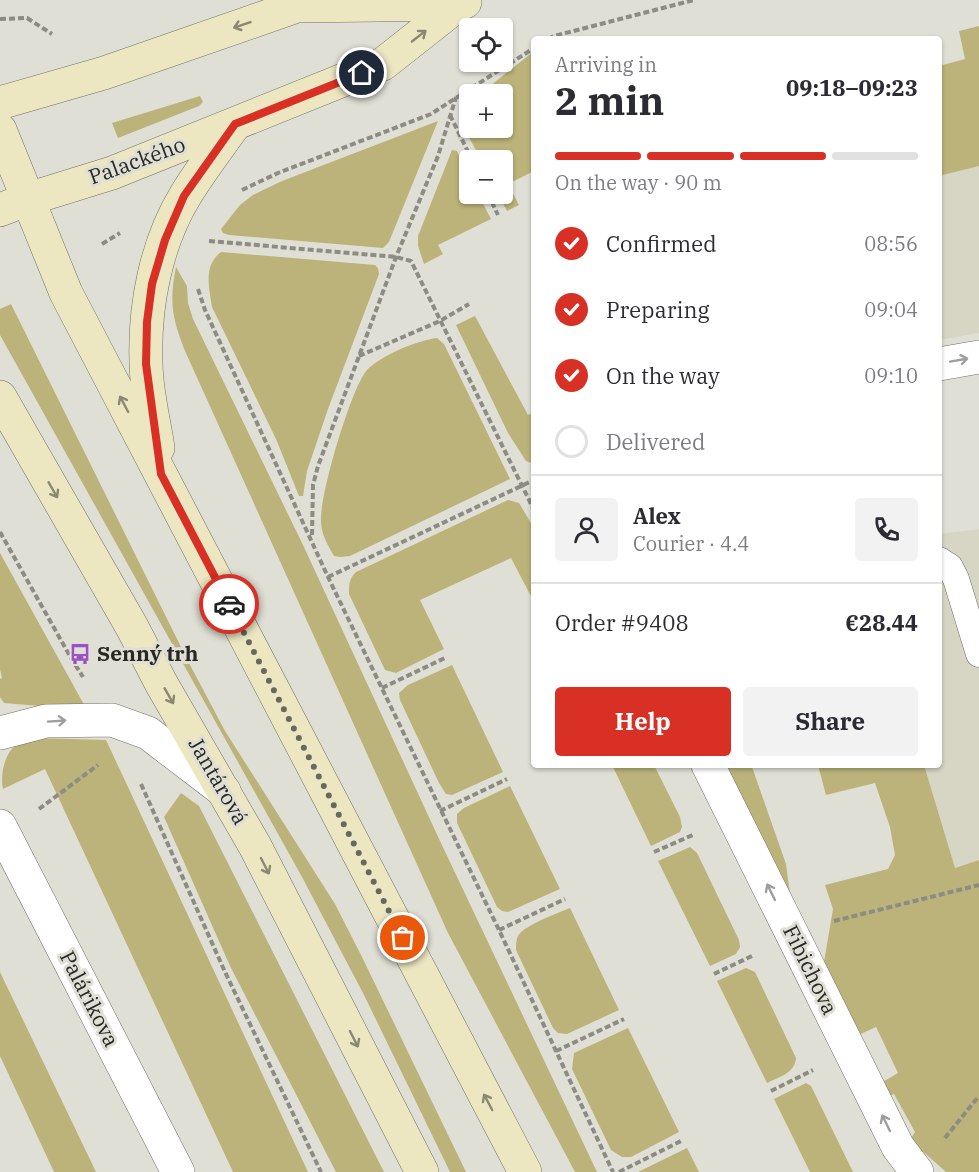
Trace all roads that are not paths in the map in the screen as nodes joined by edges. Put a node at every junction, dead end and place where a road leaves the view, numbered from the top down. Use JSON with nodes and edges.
{"nodes":[{"id":1,"x":251,"y":0,"type":"edge"},
{"id":2,"x":466,"y":2,"type":"edge"},
{"id":3,"x":297,"y":6,"type":"junction"},
{"id":4,"x":73,"y":82,"type":"junction"},
{"id":5,"x":0,"y":103,"type":"edge"},
{"id":6,"x":0,"y":123,"type":"edge"},
{"id":7,"x":235,"y":124,"type":"junction"},
{"id":8,"x":0,"y":130,"type":"edge"},
{"id":9,"x":8,"y":167,"type":"edge"},
{"id":10,"x":112,"y":172,"type":"junction"},
{"id":11,"x":9,"y":207,"type":"edge"},
{"id":12,"x":979,"y":357,"type":"edge"},
{"id":13,"x":942,"y":363,"type":"edge"},
{"id":14,"x":0,"y":397,"type":"edge"},
{"id":15,"x":12,"y":431,"type":"edge"},
{"id":16,"x":161,"y":474,"type":"junction"},
{"id":17,"x":942,"y":562,"type":"edge"},
{"id":18,"x":979,"y":654,"type":"edge"},
{"id":19,"x":0,"y":733,"type":"edge"},
{"id":20,"x":709,"y":768,"type":"edge"},
{"id":21,"x":224,"y":791,"type":"junction"},
{"id":22,"x":2,"y":831,"type":"edge"},
{"id":23,"x":513,"y":1158,"type":"edge"},
{"id":24,"x":178,"y":1172,"type":"edge"},
{"id":25,"x":422,"y":1172,"type":"edge"},
{"id":26,"x":525,"y":1172,"type":"edge"},
{"id":27,"x":917,"y":1172,"type":"edge"}],
"edges":[{"from":1,"to":3,"type":"street"},
{"from":2,"to":3,"type":"street","name":"Palackého"},
{"from":7,"to":2,"type":"street","name":"Palackého","one_way":true},
{"from":3,"to":4,"type":"street","name":"Palackého","one_way":true},
{"from":4,"to":5,"type":"street","name":"Palackého"},
{"from":4,"to":6,"type":"street"},
{"from":7,"to":10,"type":"street","name":"Palackého"},
{"from":7,"to":16,"type":"street"},
{"from":8,"to":9,"type":"street"},
{"from":9,"to":10,"type":"street"},
{"from":9,"to":11,"type":"street"},
{"from":10,"to":11,"type":"street","name":"Palackého"},
{"from":16,"to":11,"type":"street","one_way":true},
{"from":13,"to":12,"type":"street","one_way":true},
{"from":14,"to":15,"type":"street","name":"Jantárová"},
{"from":15,"to":21,"type":"street","name":"Jantárová","one_way":true},
{"from":23,"to":16,"type":"street","one_way":true},
{"from":17,"to":18,"type":"lane"},
{"from":19,"to":21,"type":"street","one_way":true},
{"from":27,"to":20,"type":"street","name":"Fibichova","one_way":true},
{"from":21,"to":25,"type":"street","name":"Jantárová","one_way":true},
{"from":22,"to":24,"type":"street","name":"Palárikova"},
{"from":23,"to":26,"type":"street"}]}
